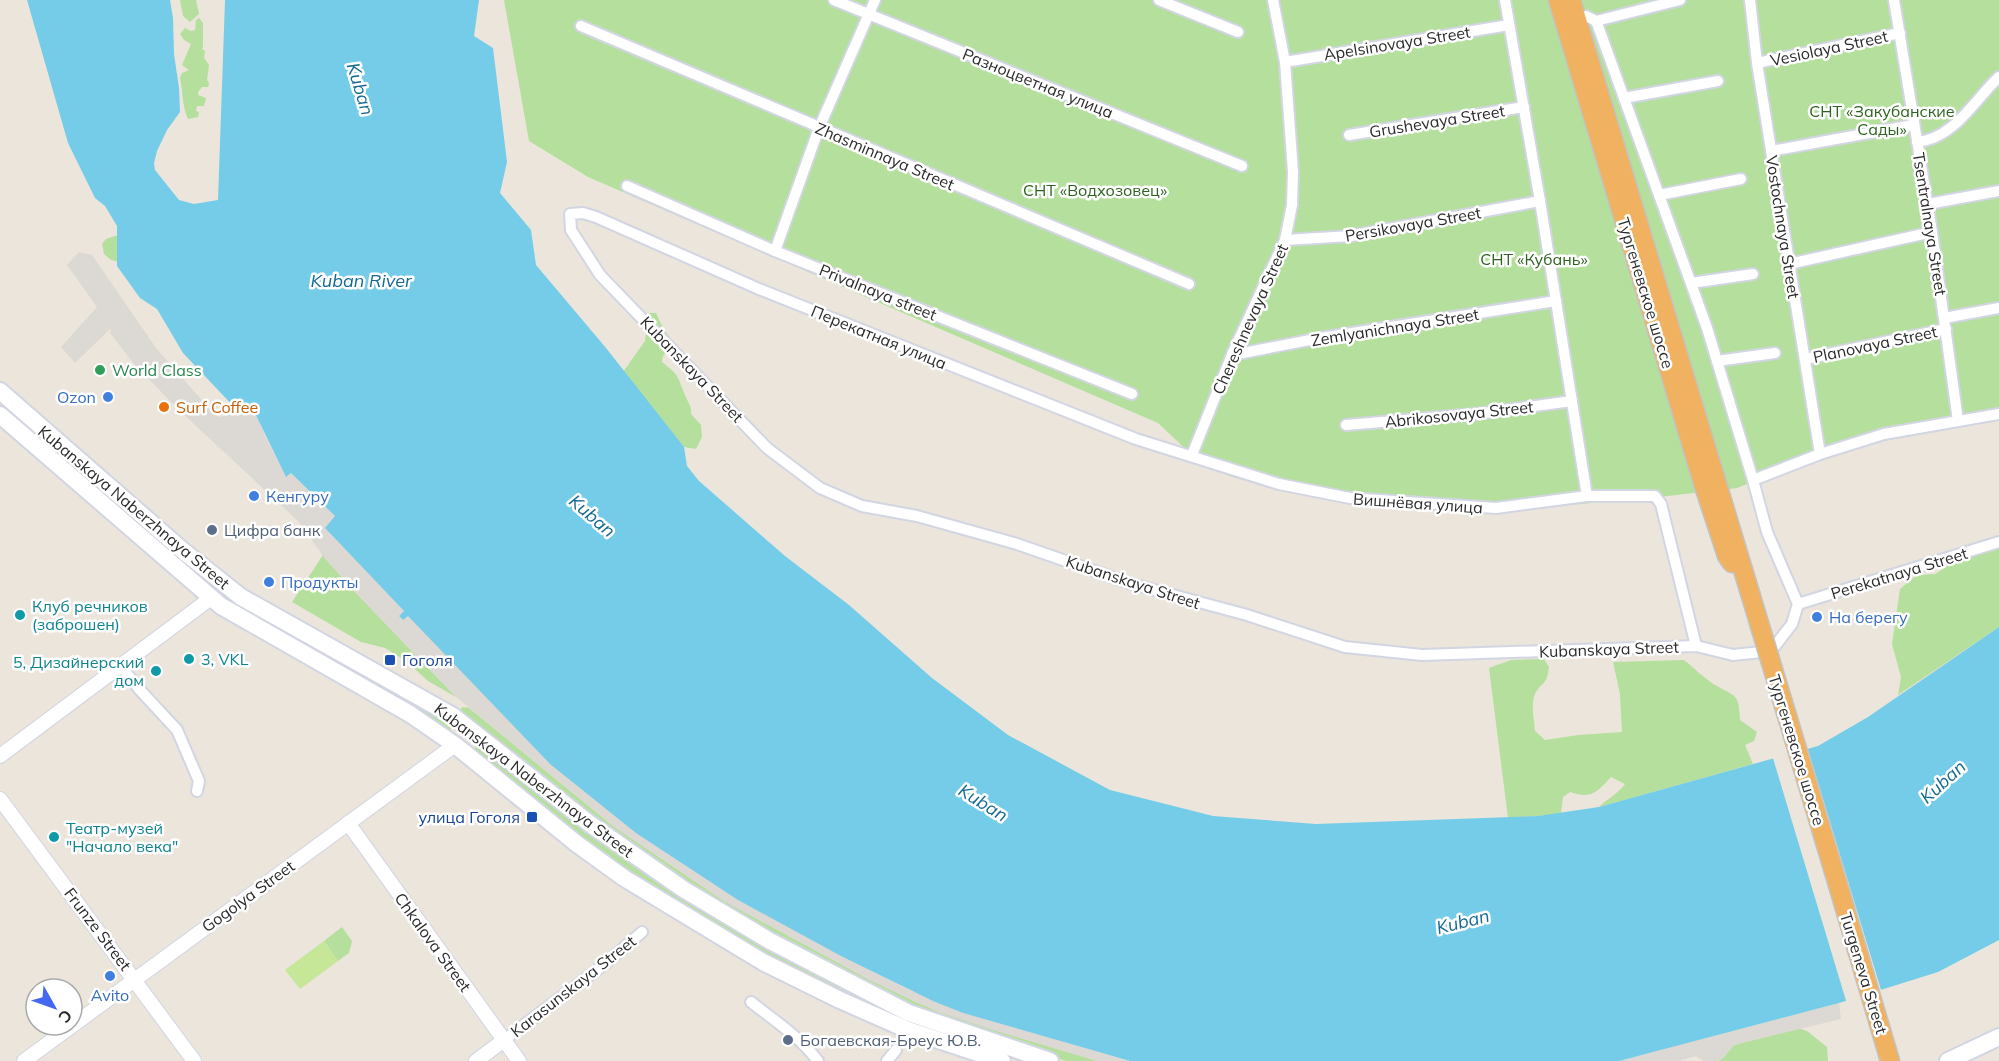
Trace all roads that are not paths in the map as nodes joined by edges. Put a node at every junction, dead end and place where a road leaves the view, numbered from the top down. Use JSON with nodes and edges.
{"nodes":[{"id":1,"x":834,"y":0,"type":"edge"},
{"id":2,"x":875,"y":0,"type":"edge"},
{"id":3,"x":1159,"y":0,"type":"edge"},
{"id":4,"x":1273,"y":0,"type":"edge"},
{"id":5,"x":1505,"y":0,"type":"edge"},
{"id":6,"x":1680,"y":0,"type":"edge"},
{"id":7,"x":1750,"y":0,"type":"edge"},
{"id":8,"x":1895,"y":0,"type":"edge"},
{"id":9,"x":1563,"y":1,"type":"edge"},
{"id":10,"x":869,"y":15,"type":"junction"},
{"id":11,"x":1587,"y":19,"type":"junction"},
{"id":12,"x":1509,"y":25,"type":"junction"},
{"id":13,"x":581,"y":26,"type":"dead end"},
{"id":14,"x":1238,"y":32,"type":"dead end"},
{"id":15,"x":1900,"y":33,"type":"junction"},
{"id":16,"x":1285,"y":62,"type":"junction"},
{"id":17,"x":1757,"y":63,"type":"junction"},
{"id":18,"x":1999,"y":76,"type":"edge"},
{"id":19,"x":1718,"y":81,"type":"dead end"},
{"id":20,"x":1624,"y":98,"type":"junction"},
{"id":21,"x":1524,"y":107,"type":"junction"},
{"id":22,"x":1913,"y":125,"type":"junction"},
{"id":23,"x":819,"y":128,"type":"junction"},
{"id":24,"x":1349,"y":135,"type":"dead end"},
{"id":25,"x":1917,"y":142,"type":"junction"},
{"id":26,"x":1771,"y":151,"type":"junction"},
{"id":27,"x":1242,"y":166,"type":"dead end"},
{"id":28,"x":1741,"y":179,"type":"dead end"},
{"id":29,"x":627,"y":186,"type":"dead end"},
{"id":30,"x":1999,"y":191,"type":"edge"},
{"id":31,"x":1659,"y":195,"type":"junction"},
{"id":32,"x":1540,"y":201,"type":"junction"},
{"id":33,"x":1928,"y":204,"type":"junction"},
{"id":34,"x":570,"y":214,"type":"joint"},
{"id":35,"x":1932,"y":232,"type":"junction"},
{"id":36,"x":1285,"y":240,"type":"junction"},
{"id":37,"x":776,"y":251,"type":"junction"},
{"id":38,"x":1790,"y":264,"type":"junction"},
{"id":39,"x":1753,"y":274,"type":"dead end"},
{"id":40,"x":1691,"y":283,"type":"junction"},
{"id":41,"x":1189,"y":284,"type":"dead end"},
{"id":42,"x":1556,"y":301,"type":"junction"},
{"id":43,"x":1999,"y":308,"type":"edge"},
{"id":44,"x":1945,"y":323,"type":"junction"},
{"id":45,"x":1233,"y":352,"type":"junction"},
{"id":46,"x":1775,"y":353,"type":"dead end"},
{"id":47,"x":1804,"y":359,"type":"junction"},
{"id":48,"x":1717,"y":361,"type":"junction"},
{"id":49,"x":0,"y":392,"type":"edge"},
{"id":50,"x":1132,"y":394,"type":"dead end"},
{"id":51,"x":1572,"y":401,"type":"junction"},
{"id":52,"x":1999,"y":414,"type":"edge"},
{"id":53,"x":5,"y":415,"type":"edge"},
{"id":54,"x":1958,"y":416,"type":"junction"},
{"id":55,"x":1346,"y":425,"type":"dead end"},
{"id":56,"x":1819,"y":454,"type":"junction"},
{"id":57,"x":1194,"y":456,"type":"junction"},
{"id":58,"x":1753,"y":480,"type":"junction"},
{"id":59,"x":1587,"y":496,"type":"junction"},
{"id":60,"x":1999,"y":542,"type":"edge"},
{"id":61,"x":1748,"y":587,"type":"junction"},
{"id":62,"x":211,"y":598,"type":"junction"},
{"id":63,"x":1798,"y":604,"type":"junction"},
{"id":64,"x":1696,"y":646,"type":"junction"},
{"id":65,"x":121,"y":666,"type":"junction"},
{"id":66,"x":470,"y":728,"type":"junction"},
{"id":67,"x":455,"y":745,"type":"junction"},
{"id":68,"x":0,"y":756,"type":"edge"},
{"id":69,"x":197,"y":791,"type":"dead end"},
{"id":70,"x":0,"y":799,"type":"edge"},
{"id":71,"x":348,"y":823,"type":"junction"},
{"id":72,"x":1838,"y":885,"type":"joint"},
{"id":73,"x":642,"y":932,"type":"dead end"},
{"id":74,"x":135,"y":979,"type":"junction"},
{"id":75,"x":751,"y":1002,"type":"dead end"},
{"id":76,"x":1999,"y":1037,"type":"edge"},
{"id":77,"x":504,"y":1040,"type":"junction"},
{"id":78,"x":896,"y":1050,"type":"dead end"},
{"id":79,"x":24,"y":1061,"type":"edge"},
{"id":80,"x":194,"y":1061,"type":"edge"},
{"id":81,"x":476,"y":1061,"type":"edge"},
{"id":82,"x":519,"y":1061,"type":"edge"},
{"id":83,"x":818,"y":1061,"type":"edge"},
{"id":84,"x":887,"y":1061,"type":"edge"},
{"id":85,"x":1002,"y":1061,"type":"edge"},
{"id":86,"x":1050,"y":1061,"type":"edge"},
{"id":87,"x":1890,"y":1061,"type":"edge"},
{"id":88,"x":1948,"y":1061,"type":"edge"}],
"edges":[{"from":1,"to":10,"type":"street","name":"Разноцветная улица"},
{"from":2,"to":10,"type":"street"},
{"from":3,"to":14,"type":"street"},
{"from":4,"to":16,"type":"street","name":"Chereshnevaya Street"},
{"from":5,"to":12,"type":"street"},
{"from":6,"to":11,"type":"street"},
{"from":7,"to":17,"type":"street","name":"Vostochnaya Street"},
{"from":8,"to":15,"type":"street","name":"Tsentralnaya Street"},
{"from":9,"to":11,"type":"highway","name":"Тургеневское шоссе"},
{"from":9,"to":61,"type":"highway","name":"Тургеневское шоссе"},
{"from":10,"to":23,"type":"street"},
{"from":10,"to":27,"type":"street","name":"Разноцветная улица"},
{"from":11,"to":20,"type":"street"},
{"from":11,"to":61,"type":"highway","name":"Тургеневское шоссе"},
{"from":12,"to":16,"type":"street","name":"Apelsinovaya Street"},
{"from":12,"to":21,"type":"street"},
{"from":13,"to":23,"type":"street","name":"Zhasminnaya Street"},
{"from":15,"to":17,"type":"street","name":"Vesiolaya Street"},
{"from":15,"to":22,"type":"street","name":"Tsentralnaya Street"},
{"from":16,"to":36,"type":"street","name":"Chereshnevaya Street"},
{"from":17,"to":26,"type":"street","name":"Vostochnaya Street"},
{"from":18,"to":25,"type":"street"},
{"from":19,"to":20,"type":"street"},
{"from":20,"to":31,"type":"street"},
{"from":21,"to":24,"type":"street","name":"Grushevaya Street"},
{"from":21,"to":32,"type":"street"},
{"from":22,"to":25,"type":"street","name":"Tsentralnaya Street"},
{"from":22,"to":26,"type":"street"},
{"from":23,"to":37,"type":"street"},
{"from":23,"to":41,"type":"street","name":"Zhasminnaya Street"},
{"from":25,"to":33,"type":"street","name":"Tsentralnaya Street"},
{"from":26,"to":38,"type":"street","name":"Vostochnaya Street"},
{"from":28,"to":31,"type":"street"},
{"from":29,"to":37,"type":"street","name":"Privalnaya street"},
{"from":30,"to":33,"type":"street"},
{"from":31,"to":40,"type":"street"},
{"from":32,"to":36,"type":"street","name":"Persikovaya Street"},
{"from":32,"to":42,"type":"street"},
{"from":33,"to":35,"type":"street","name":"Tsentralnaya Street"},
{"from":34,"to":57,"type":"street","name":"Перекатная улица"},
{"from":34,"to":64,"type":"street","name":"Kubanskaya Street"},
{"from":35,"to":38,"type":"street"},
{"from":35,"to":44,"type":"street","name":"Tsentralnaya Street"},
{"from":36,"to":45,"type":"street","name":"Chereshnevaya Street"},
{"from":37,"to":50,"type":"street","name":"Privalnaya street"},
{"from":38,"to":47,"type":"street","name":"Vostochnaya Street"},
{"from":39,"to":40,"type":"street"},
{"from":40,"to":48,"type":"street"},
{"from":42,"to":45,"type":"street","name":"Zemlyanichnaya Street"},
{"from":42,"to":51,"type":"street"},
{"from":43,"to":44,"type":"street","name":"Planovaya Street"},
{"from":44,"to":47,"type":"street","name":"Planovaya Street"},
{"from":44,"to":54,"type":"street","name":"Tsentralnaya Street"},
{"from":45,"to":57,"type":"street","name":"Chereshnevaya Street"},
{"from":46,"to":48,"type":"street"},
{"from":47,"to":56,"type":"street","name":"Vostochnaya Street"},
{"from":48,"to":58,"type":"street"},
{"from":49,"to":53,"type":"main road","name":"Kubanskaya Naberzhnaya Street"},
{"from":51,"to":55,"type":"street","name":"Abrikosovaya Street"},
{"from":51,"to":59,"type":"street"},
{"from":52,"to":54,"type":"street"},
{"from":53,"to":62,"type":"main road","name":"Kubanskaya Naberzhnaya Street"},
{"from":53,"to":66,"type":"main road","name":"Kubanskaya Naberzhnaya Street"},
{"from":54,"to":56,"type":"street"},
{"from":56,"to":58,"type":"street"},
{"from":57,"to":59,"type":"street","name":"Вишнёвая улица"},
{"from":58,"to":63,"type":"street"},
{"from":59,"to":64,"type":"street","name":"Вишнёвая улица"},
{"from":60,"to":63,"type":"street","name":"Perekatnaya Street"},
{"from":61,"to":72,"type":"highway","name":"Тургеневское шоссе","bridge":true},
{"from":62,"to":65,"type":"street"},
{"from":62,"to":67,"type":"main road","name":"Kubanskaya Naberzhnaya Street"},
{"from":63,"to":64,"type":"street","name":"Kubanskaya Street"},
{"from":65,"to":68,"type":"street"},
{"from":65,"to":69,"type":"street"},
{"from":66,"to":67,"type":"main road","name":"Gogolya Street"},
{"from":66,"to":86,"type":"main road","name":"Kubanskaya Naberzhnaya Street"},
{"from":67,"to":71,"type":"street","name":"Gogolya Street"},
{"from":67,"to":85,"type":"main road","name":"Kubanskaya Naberzhnaya Street"},
{"from":70,"to":74,"type":"street","name":"Frunze Street"},
{"from":71,"to":74,"type":"street","name":"Gogolya Street"},
{"from":71,"to":77,"type":"street","name":"Chkalova Street"},
{"from":72,"to":87,"type":"highway","name":"Turgeneva Street"},
{"from":73,"to":77,"type":"street","name":"Karasunskaya Street"},
{"from":74,"to":79,"type":"street","name":"Gogolya Street"},
{"from":74,"to":80,"type":"street","name":"Frunze Street"},
{"from":75,"to":83,"type":"street"},
{"from":76,"to":88,"type":"main road"},
{"from":77,"to":81,"type":"street","name":"Karasunskaya Street"},
{"from":77,"to":82,"type":"street","name":"Chkalova Street"},
{"from":78,"to":84,"type":"street"}]}
